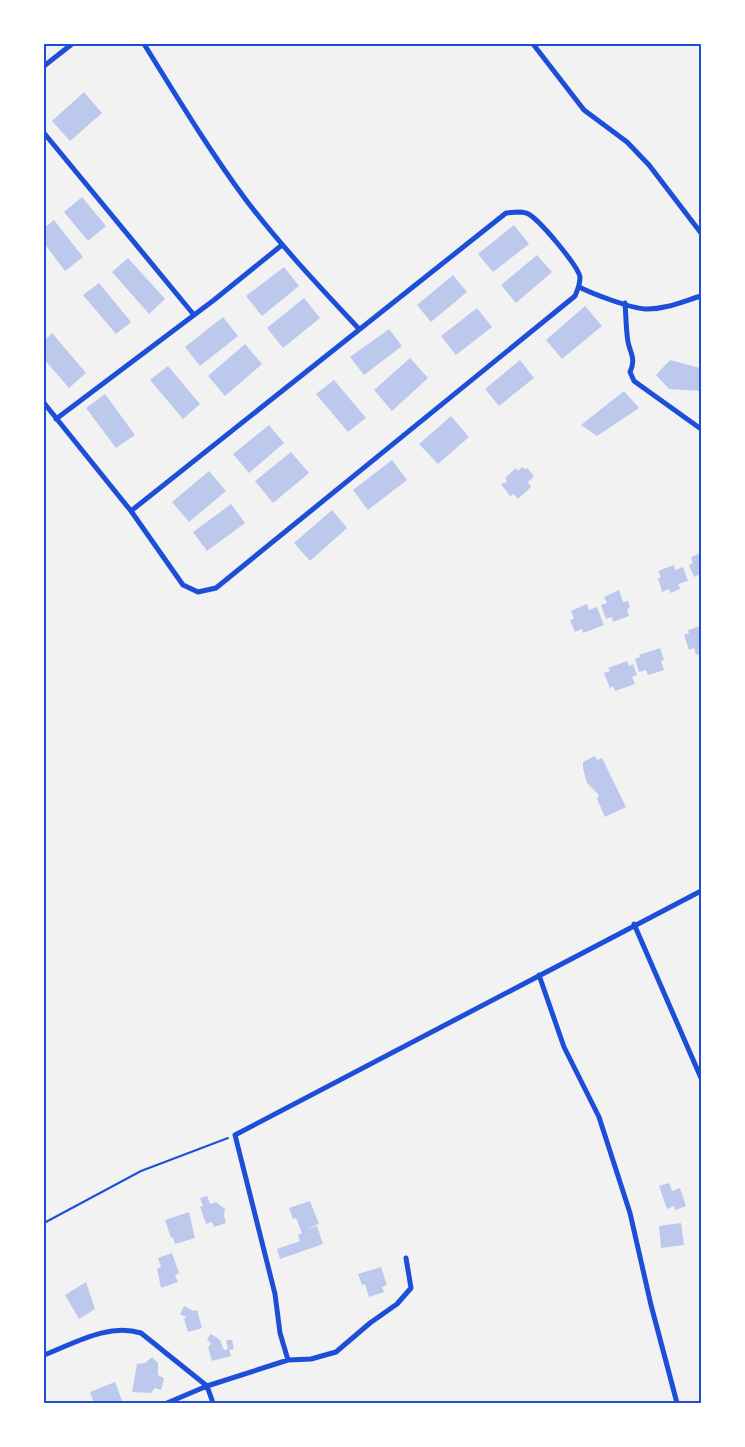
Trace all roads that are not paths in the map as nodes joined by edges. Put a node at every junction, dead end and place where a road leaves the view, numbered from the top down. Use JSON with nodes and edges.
{"nodes":[{"id":1,"x":72,"y":44,"type":"edge"},
{"id":2,"x":144,"y":44,"type":"edge"},
{"id":3,"x":533,"y":44,"type":"edge"},
{"id":4,"x":44,"y":66,"type":"edge"},
{"id":5,"x":44,"y":133,"type":"edge"},
{"id":6,"x":701,"y":233,"type":"edge"},
{"id":7,"x":282,"y":245,"type":"junction"},
{"id":8,"x":580,"y":287,"type":"junction"},
{"id":9,"x":701,"y":296,"type":"edge"},
{"id":10,"x":625,"y":303,"type":"junction"},
{"id":11,"x":194,"y":315,"type":"junction"},
{"id":12,"x":359,"y":329,"type":"junction"},
{"id":13,"x":44,"y":403,"type":"edge"},
{"id":14,"x":56,"y":419,"type":"junction"},
{"id":15,"x":701,"y":428,"type":"edge"},
{"id":16,"x":132,"y":511,"type":"junction"},
{"id":17,"x":701,"y":891,"type":"edge"},
{"id":18,"x":634,"y":924,"type":"junction"},
{"id":19,"x":539,"y":975,"type":"junction"},
{"id":20,"x":701,"y":1078,"type":"edge"},
{"id":21,"x":406,"y":1258,"type":"dead end"},
{"id":22,"x":44,"y":1355,"type":"edge"},
{"id":23,"x":288,"y":1360,"type":"junction"},
{"id":24,"x":207,"y":1386,"type":"junction"},
{"id":25,"x":167,"y":1403,"type":"edge"},
{"id":26,"x":213,"y":1403,"type":"edge"},
{"id":27,"x":677,"y":1403,"type":"edge"}],
"edges":[{"from":1,"to":4,"type":"street"},
{"from":2,"to":7,"type":"street"},
{"from":3,"to":6,"type":"street"},
{"from":5,"to":11,"type":"street"},
{"from":7,"to":11,"type":"street"},
{"from":7,"to":12,"type":"street"},
{"from":8,"to":10,"type":"street"},
{"from":8,"to":12,"type":"street"},
{"from":8,"to":16,"type":"street"},
{"from":9,"to":10,"type":"street"},
{"from":10,"to":15,"type":"street"},
{"from":11,"to":14,"type":"street"},
{"from":12,"to":16,"type":"street"},
{"from":13,"to":14,"type":"street"},
{"from":14,"to":16,"type":"street"},
{"from":17,"to":18,"type":"street"},
{"from":18,"to":19,"type":"street"},
{"from":18,"to":20,"type":"street"},
{"from":19,"to":23,"type":"street"},
{"from":19,"to":27,"type":"street"},
{"from":21,"to":23,"type":"street"},
{"from":22,"to":24,"type":"street"},
{"from":23,"to":24,"type":"street"},
{"from":24,"to":25,"type":"street"},
{"from":24,"to":26,"type":"street"}]}
